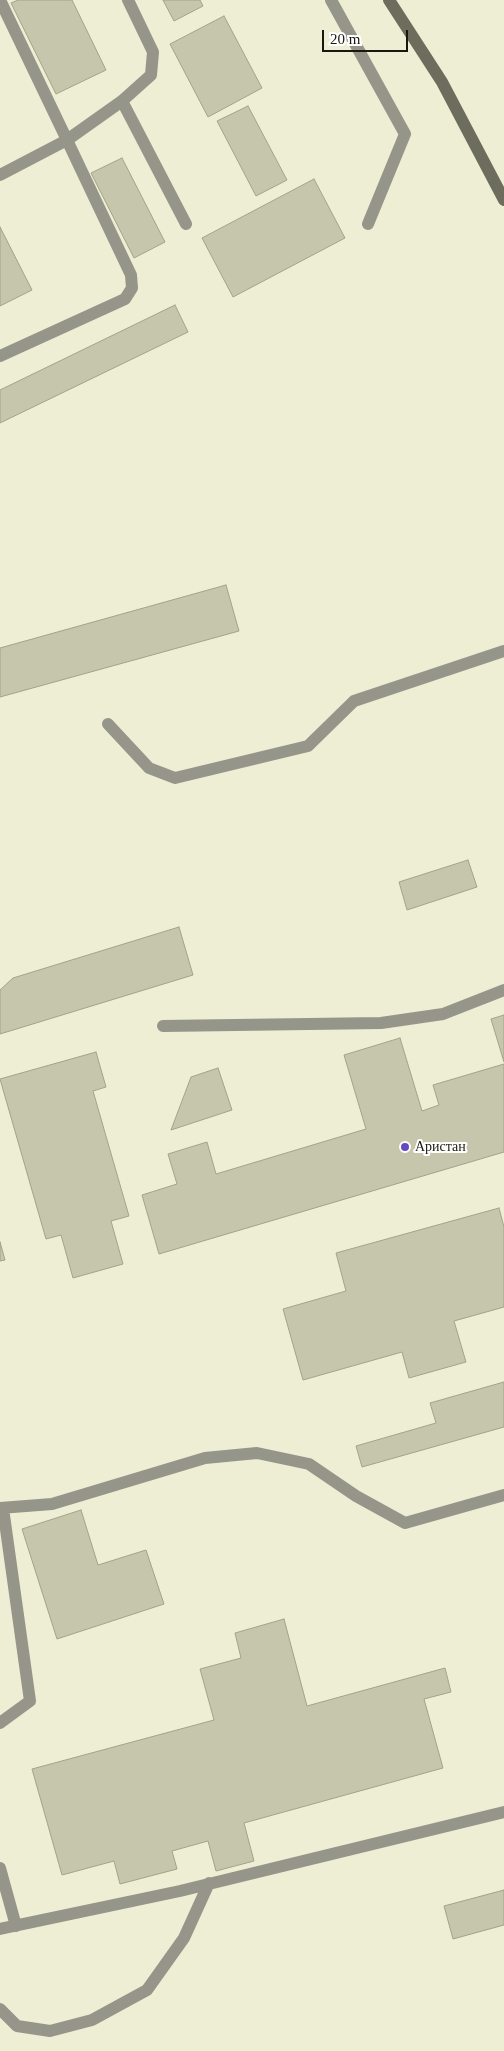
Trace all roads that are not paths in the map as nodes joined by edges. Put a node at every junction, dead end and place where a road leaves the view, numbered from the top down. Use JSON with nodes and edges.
{"nodes":[{"id":1,"x":0,"y":0,"type":"edge"},
{"id":2,"x":128,"y":0,"type":"edge"},
{"id":3,"x":331,"y":0,"type":"edge"},
{"id":4,"x":390,"y":0,"type":"edge"},
{"id":5,"x":122,"y":101,"type":"junction"},
{"id":6,"x":67,"y":140,"type":"junction"},
{"id":7,"x":0,"y":175,"type":"edge"},
{"id":8,"x":504,"y":200,"type":"edge"},
{"id":9,"x":186,"y":224,"type":"dead end"},
{"id":10,"x":368,"y":224,"type":"dead end"},
{"id":11,"x":0,"y":356,"type":"edge"},
{"id":12,"x":504,"y":651,"type":"edge"},
{"id":13,"x":108,"y":724,"type":"dead end"},
{"id":14,"x":504,"y":990,"type":"edge"},
{"id":15,"x":163,"y":1026,"type":"dead end"},
{"id":16,"x":504,"y":1495,"type":"edge"},
{"id":17,"x":2,"y":1508,"type":"edge"},
{"id":18,"x":0,"y":1723,"type":"edge"},
{"id":19,"x":504,"y":1812,"type":"edge"},
{"id":20,"x":0,"y":1868,"type":"edge"},
{"id":21,"x":209,"y":1883,"type":"junction"},
{"id":22,"x":16,"y":1926,"type":"junction"},
{"id":23,"x":0,"y":1929,"type":"edge"},
{"id":24,"x":0,"y":2009,"type":"edge"}],
"edges":[{"from":1,"to":6,"type":"lane"},
{"from":2,"to":5,"type":"lane"},
{"from":3,"to":10,"type":"lane"},
{"from":4,"to":8,"type":"street"},
{"from":5,"to":6,"type":"lane"},
{"from":5,"to":9,"type":"lane"},
{"from":6,"to":7,"type":"lane"},
{"from":6,"to":11,"type":"lane"},
{"from":12,"to":13,"type":"lane"},
{"from":14,"to":15,"type":"lane"},
{"from":16,"to":17,"type":"lane"},
{"from":17,"to":18,"type":"lane"},
{"from":19,"to":21,"type":"lane"},
{"from":20,"to":22,"type":"lane"},
{"from":21,"to":22,"type":"lane"},
{"from":21,"to":24,"type":"lane"},
{"from":22,"to":23,"type":"lane"}]}
